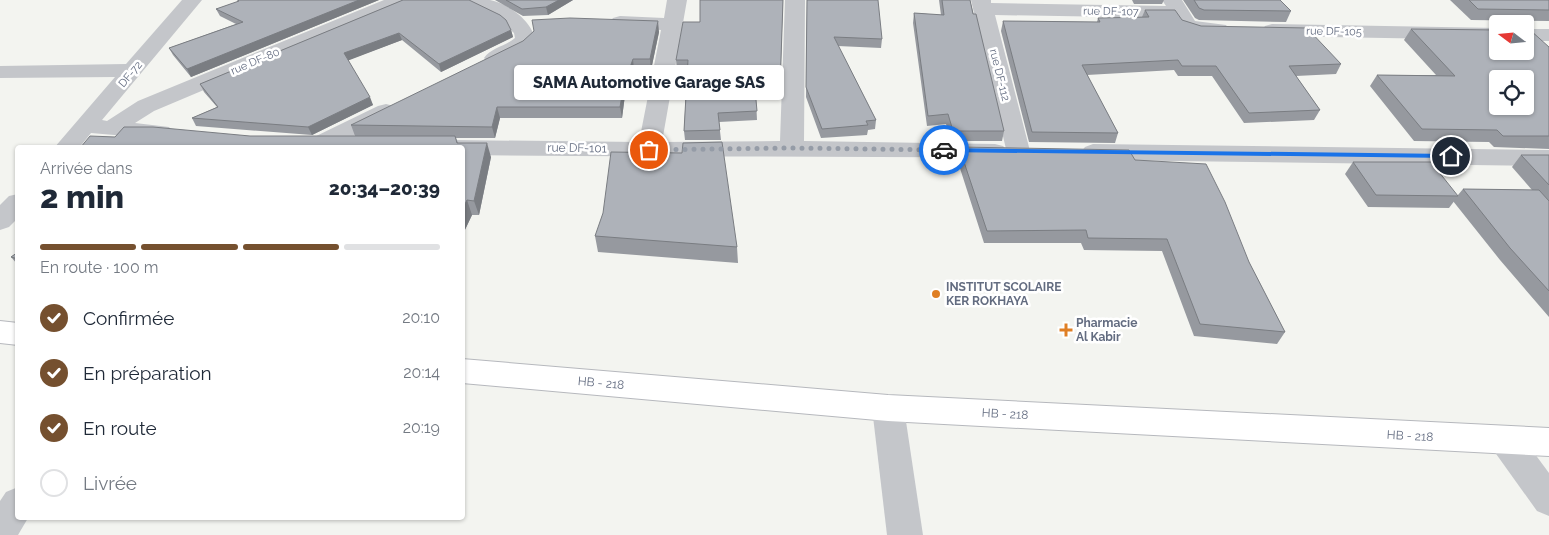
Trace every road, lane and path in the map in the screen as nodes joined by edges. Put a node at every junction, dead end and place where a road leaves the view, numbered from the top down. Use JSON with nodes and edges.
{"nodes":[{"id":1,"x":192,"y":0,"type":"edge"},
{"id":2,"x":401,"y":0,"type":"edge"},
{"id":3,"x":476,"y":0,"type":"edge"},
{"id":4,"x":677,"y":0,"type":"edge"},
{"id":5,"x":794,"y":0,"type":"edge"},
{"id":6,"x":982,"y":4,"type":"edge"},
{"id":7,"x":1176,"y":6,"type":"edge"},
{"id":8,"x":600,"y":22,"type":"edge"},
{"id":9,"x":674,"y":24,"type":"junction"},
{"id":10,"x":1489,"y":34,"type":"edge"},
{"id":11,"x":1534,"y":35,"type":"edge"},
{"id":12,"x":1549,"y":35,"type":"edge"},
{"id":13,"x":474,"y":67,"type":"edge"},
{"id":14,"x":133,"y":70,"type":"junction"},
{"id":15,"x":0,"y":72,"type":"edge"},
{"id":16,"x":404,"y":102,"type":"edge"},
{"id":17,"x":86,"y":126,"type":"junction"},
{"id":18,"x":112,"y":128,"type":"junction"},
{"id":19,"x":180,"y":133,"type":"edge"},
{"id":20,"x":69,"y":145,"type":"edge"},
{"id":21,"x":336,"y":145,"type":"edge"},
{"id":22,"x":465,"y":147,"type":"edge"},
{"id":23,"x":792,"y":148,"type":"junction"},
{"id":24,"x":649,"y":150,"type":"junction"},
{"id":25,"x":1028,"y":151,"type":"joint"},
{"id":26,"x":1068,"y":152,"type":"edge"},
{"id":27,"x":1549,"y":158,"type":"edge"},
{"id":28,"x":15,"y":205,"type":"edge"},
{"id":29,"x":0,"y":222,"type":"edge"},
{"id":30,"x":0,"y":332,"type":"edge"},
{"id":31,"x":15,"y":334,"type":"edge"},
{"id":32,"x":465,"y":371,"type":"edge"},
{"id":33,"x":888,"y":408,"type":"junction"},
{"id":34,"x":1506,"y":441,"type":"junction"},
{"id":35,"x":1549,"y":442,"type":"edge"},
{"id":36,"x":1549,"y":500,"type":"edge"},
{"id":37,"x":15,"y":508,"type":"edge"},
{"id":38,"x":0,"y":533,"type":"edge"},
{"id":39,"x":905,"y":535,"type":"edge"}],
"edges":[{"from":1,"to":14,"type":"street","name":"DF-72","number":"DF-72"},
{"from":2,"to":18,"type":"street","name":"rue DF-80"},
{"from":3,"to":13,"type":"street"},
{"from":4,"to":9,"type":"street"},
{"from":5,"to":23,"type":"street"},
{"from":6,"to":7,"type":"street","name":"rue DF-107"},
{"from":6,"to":25,"type":"street","name":"rue DF-112"},
{"from":7,"to":10,"type":"street","name":"rue DF-105"},
{"from":8,"to":9,"type":"street"},
{"from":9,"to":24,"type":"street"},
{"from":11,"to":12,"type":"street"},
{"from":14,"to":15,"type":"street"},
{"from":14,"to":17,"type":"street","name":"DF-72","number":"DF-72"},
{"from":16,"to":21,"type":"street"},
{"from":17,"to":18,"type":"street"},
{"from":17,"to":20,"type":"street","name":"DF-72","number":"DF-72"},
{"from":18,"to":19,"type":"street"},
{"from":22,"to":24,"type":"street","name":"rue DF-101"},
{"from":23,"to":24,"type":"street","name":"rue DF-101"},
{"from":23,"to":25,"type":"street","name":"rue DF-101"},
{"from":26,"to":27,"type":"street"},
{"from":28,"to":29,"type":"street"},
{"from":30,"to":31,"type":"main road"},
{"from":32,"to":33,"type":"main road","name":"HB - 218"},
{"from":33,"to":34,"type":"main road","name":"HB - 218"},
{"from":33,"to":39,"type":"street"},
{"from":34,"to":35,"type":"main road","name":"HB - 218"},
{"from":34,"to":36,"type":"street"},
{"from":37,"to":38,"type":"street"}]}
